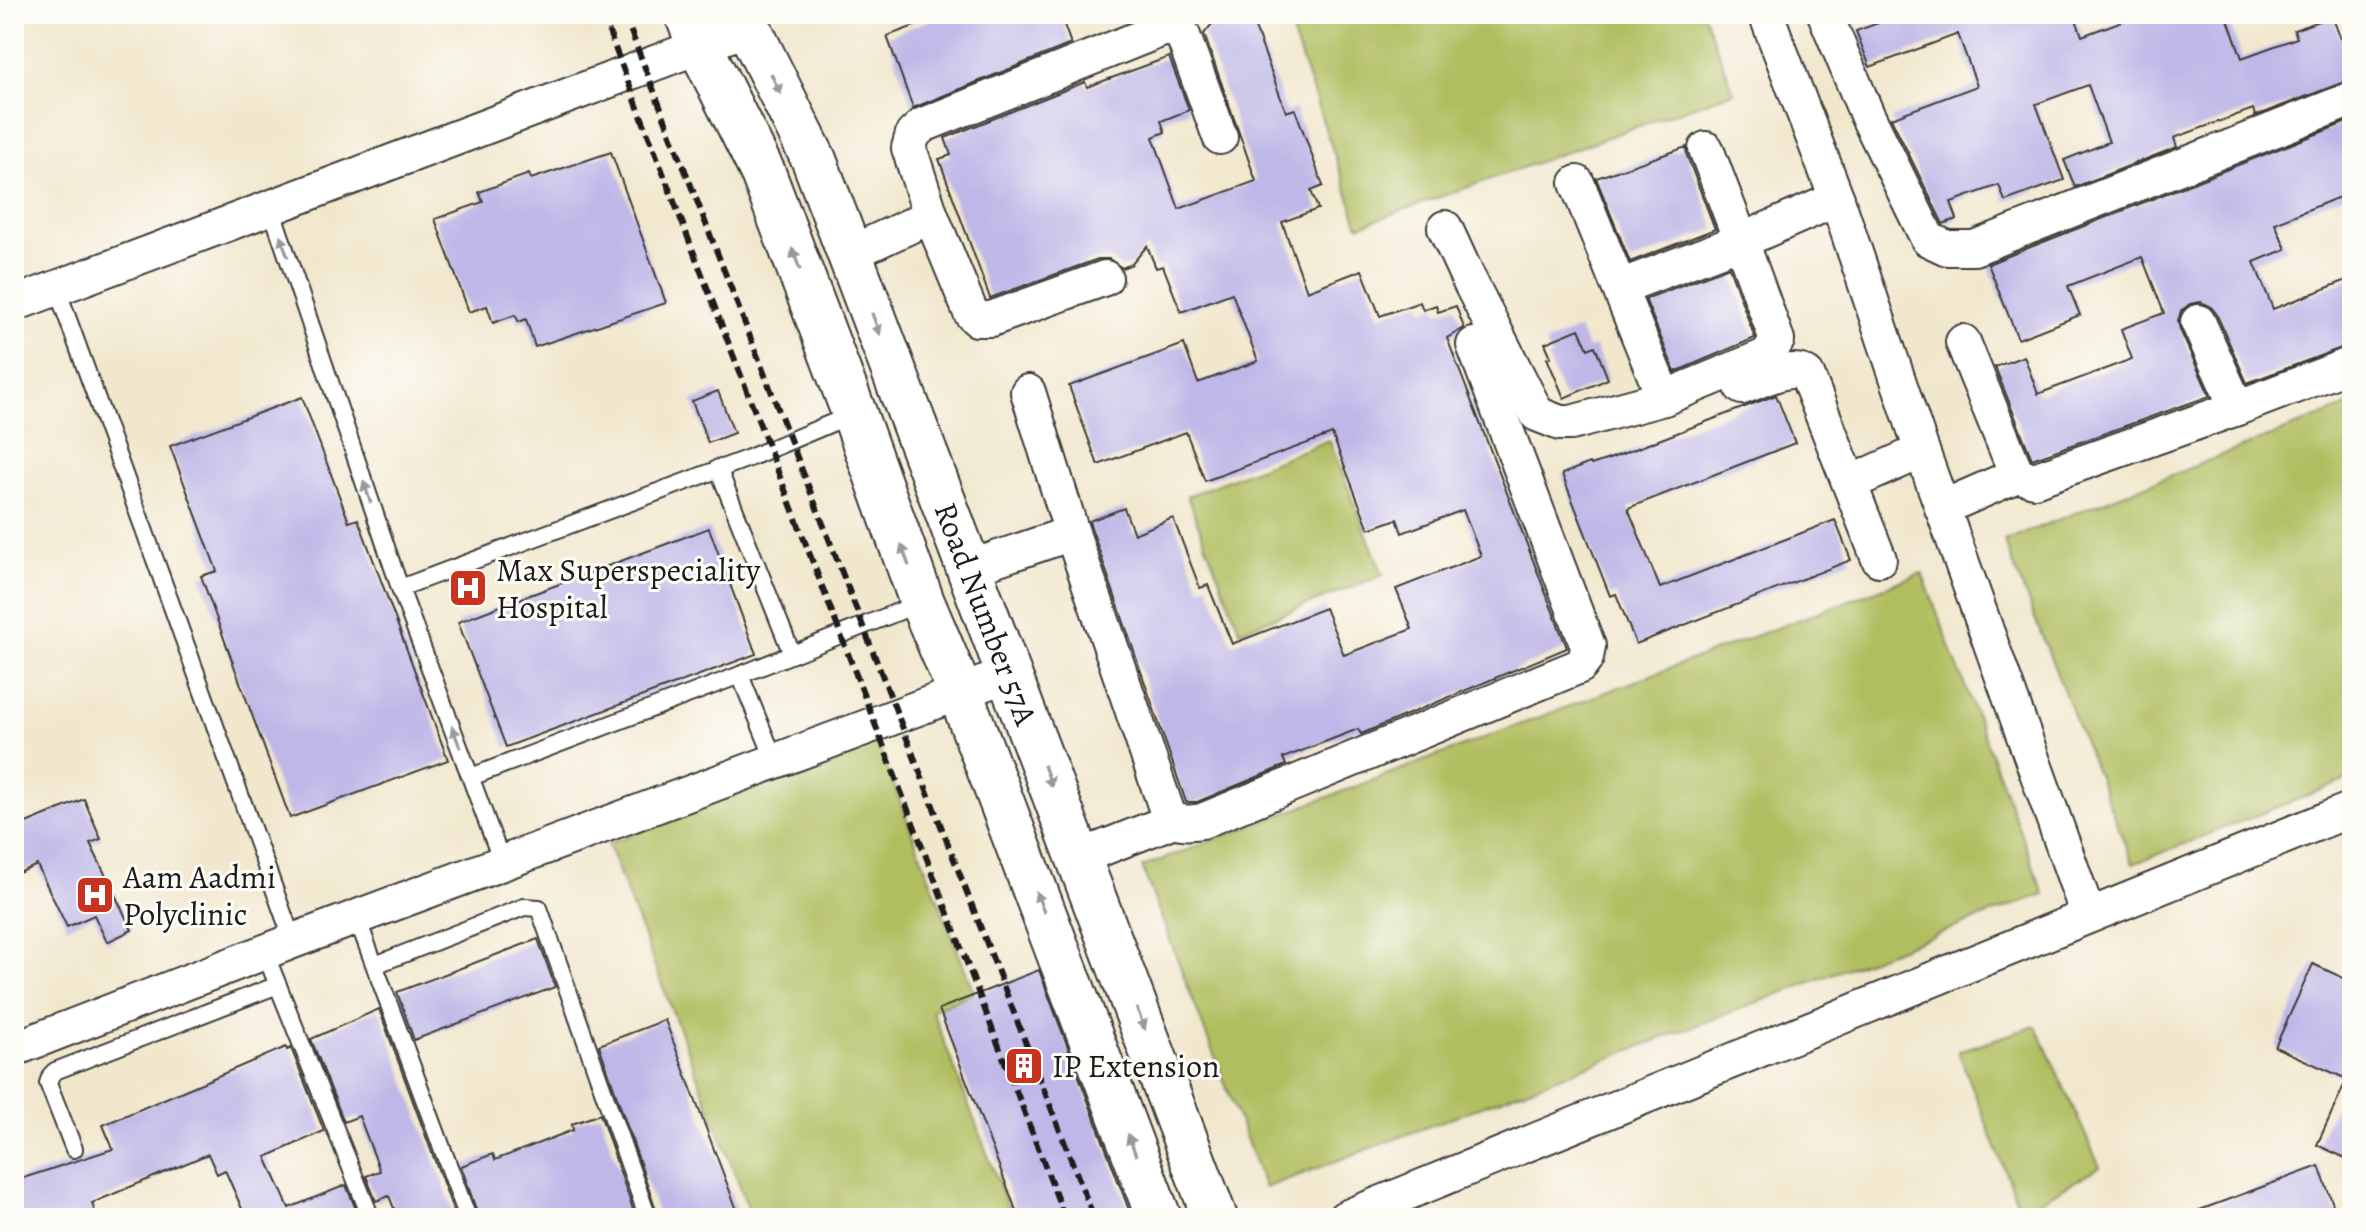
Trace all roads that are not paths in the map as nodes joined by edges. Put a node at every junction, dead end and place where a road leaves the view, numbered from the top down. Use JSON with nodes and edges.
{"nodes":[{"id":1,"x":1766,"y":14,"type":"edge"},
{"id":2,"x":1826,"y":19,"type":"edge"},
{"id":3,"x":745,"y":21,"type":"edge"},
{"id":4,"x":693,"y":30,"type":"edge"},
{"id":5,"x":1779,"y":46,"type":"junction"},
{"id":6,"x":2352,"y":99,"type":"edge"},
{"id":7,"x":1220,"y":137,"type":"dead end"},
{"id":8,"x":1706,"y":149,"type":"dead end"},
{"id":9,"x":1577,"y":183,"type":"dead end"},
{"id":10,"x":1837,"y":199,"type":"junction"},
{"id":11,"x":271,"y":208,"type":"junction"},
{"id":12,"x":931,"y":216,"type":"junction"},
{"id":13,"x":1445,"y":228,"type":"dead end"},
{"id":14,"x":1741,"y":241,"type":"junction"},
{"id":15,"x":849,"y":254,"type":"junction"},
{"id":16,"x":1105,"y":278,"type":"dead end"},
{"id":17,"x":1620,"y":287,"type":"junction"},
{"id":18,"x":57,"y":289,"type":"junction"},
{"id":19,"x":14,"y":304,"type":"edge"},
{"id":20,"x":2198,"y":322,"type":"dead end"},
{"id":21,"x":1963,"y":342,"type":"dead end"},
{"id":22,"x":1474,"y":345,"type":"dead end"},
{"id":23,"x":2352,"y":364,"type":"edge"},
{"id":24,"x":1028,"y":392,"type":"dead end"},
{"id":25,"x":1664,"y":398,"type":"junction"},
{"id":26,"x":2237,"y":408,"type":"junction"},
{"id":27,"x":854,"y":413,"type":"junction"},
{"id":28,"x":1560,"y":450,"type":"dead end"},
{"id":29,"x":1922,"y":451,"type":"junction"},
{"id":30,"x":718,"y":468,"type":"junction"},
{"id":31,"x":2017,"y":475,"type":"junction"},
{"id":32,"x":1850,"y":483,"type":"junction"},
{"id":33,"x":1942,"y":508,"type":"junction"},
{"id":34,"x":1072,"y":533,"type":"junction"},
{"id":35,"x":1879,"y":559,"type":"dead end"},
{"id":36,"x":969,"y":568,"type":"junction"},
{"id":37,"x":400,"y":588,"type":"junction"},
{"id":38,"x":922,"y":602,"type":"junction"},
{"id":39,"x":792,"y":654,"type":"junction"},
{"id":40,"x":1009,"y":674,"type":"junction"},
{"id":41,"x":740,"y":675,"type":"junction"},
{"id":42,"x":960,"y":692,"type":"junction"},
{"id":43,"x":775,"y":761,"type":"junction"},
{"id":44,"x":471,"y":777,"type":"junction"},
{"id":45,"x":2352,"y":809,"type":"edge"},
{"id":46,"x":1174,"y":820,"type":"junction"},
{"id":47,"x":1080,"y":857,"type":"junction"},
{"id":48,"x":502,"y":862,"type":"junction"},
{"id":49,"x":2088,"y":915,"type":"junction"},
{"id":50,"x":357,"y":918,"type":"junction"},
{"id":51,"x":279,"y":947,"type":"junction"},
{"id":52,"x":375,"y":965,"type":"junction"},
{"id":53,"x":278,"y":985,"type":"junction"},
{"id":54,"x":14,"y":1049,"type":"edge"},
{"id":55,"x":74,"y":1149,"type":"dead end"},
{"id":56,"x":371,"y":1218,"type":"edge"},
{"id":57,"x":468,"y":1218,"type":"edge"},
{"id":58,"x":648,"y":1218,"type":"edge"},
{"id":59,"x":1159,"y":1218,"type":"edge"},
{"id":60,"x":1215,"y":1218,"type":"edge"},
{"id":61,"x":1345,"y":1218,"type":"edge"}],
"edges":[{"from":1,"to":5,"type":"street"},
{"from":2,"to":5,"type":"street"},
{"from":2,"to":6,"type":"street"},
{"from":3,"to":4,"type":"street"},
{"from":3,"to":15,"type":"street","name":"Road Number 57A","one_way":true},
{"from":4,"to":11,"type":"street"},
{"from":27,"to":4,"type":"street","name":"Road Number 57A","one_way":true},
{"from":5,"to":10,"type":"street"},
{"from":7,"to":12,"type":"street"},
{"from":8,"to":14,"type":"street"},
{"from":9,"to":17,"type":"street"},
{"from":10,"to":14,"type":"street"},
{"from":10,"to":29,"type":"street"},
{"from":11,"to":18,"type":"street"},
{"from":37,"to":11,"type":"lane","one_way":true},
{"from":12,"to":15,"type":"street"},
{"from":12,"to":16,"type":"street"},
{"from":13,"to":25,"type":"street"},
{"from":14,"to":17,"type":"street"},
{"from":14,"to":25,"type":"street"},
{"from":15,"to":36,"type":"street","name":"Road Number 57A","one_way":true},
{"from":17,"to":25,"type":"street"},
{"from":18,"to":19,"type":"street"},
{"from":18,"to":51,"type":"lane"},
{"from":20,"to":26,"type":"street"},
{"from":21,"to":31,"type":"street"},
{"from":22,"to":46,"type":"street"},
{"from":23,"to":26,"type":"street"},
{"from":24,"to":34,"type":"street"},
{"from":26,"to":31,"type":"street"},
{"from":27,"to":30,"type":"lane"},
{"from":38,"to":27,"type":"street","name":"Road Number 57A","one_way":true},
{"from":28,"to":32,"type":"street"},
{"from":29,"to":32,"type":"street"},
{"from":29,"to":33,"type":"street"},
{"from":30,"to":37,"type":"lane"},
{"from":30,"to":39,"type":"lane"},
{"from":31,"to":33,"type":"street"},
{"from":32,"to":35,"type":"street"},
{"from":33,"to":49,"type":"street"},
{"from":34,"to":36,"type":"street"},
{"from":34,"to":46,"type":"street"},
{"from":36,"to":40,"type":"street","name":"Road Number 57A"},
{"from":44,"to":37,"type":"lane","one_way":true},
{"from":38,"to":39,"type":"lane"},
{"from":38,"to":42,"type":"street","name":"Road Number 57A"},
{"from":39,"to":41,"type":"lane"},
{"from":40,"to":42,"type":"street"},
{"from":40,"to":47,"type":"street","name":"Road Number 57A","one_way":true},
{"from":41,"to":43,"type":"lane"},
{"from":41,"to":44,"type":"lane"},
{"from":42,"to":43,"type":"street"},
{"from":59,"to":42,"type":"street","name":"Road Number 57A","one_way":true},
{"from":43,"to":48,"type":"street"},
{"from":44,"to":48,"type":"lane"},
{"from":45,"to":49,"type":"street"},
{"from":46,"to":47,"type":"street"},
{"from":47,"to":60,"type":"street","name":"Road Number 57A","one_way":true},
{"from":48,"to":50,"type":"street"},
{"from":49,"to":61,"type":"street"},
{"from":50,"to":51,"type":"street"},
{"from":50,"to":52,"type":"lane"},
{"from":51,"to":53,"type":"lane"},
{"from":51,"to":54,"type":"street"},
{"from":52,"to":57,"type":"lane"},
{"from":52,"to":58,"type":"lane"},
{"from":53,"to":55,"type":"lane"},
{"from":53,"to":56,"type":"lane"}]}
